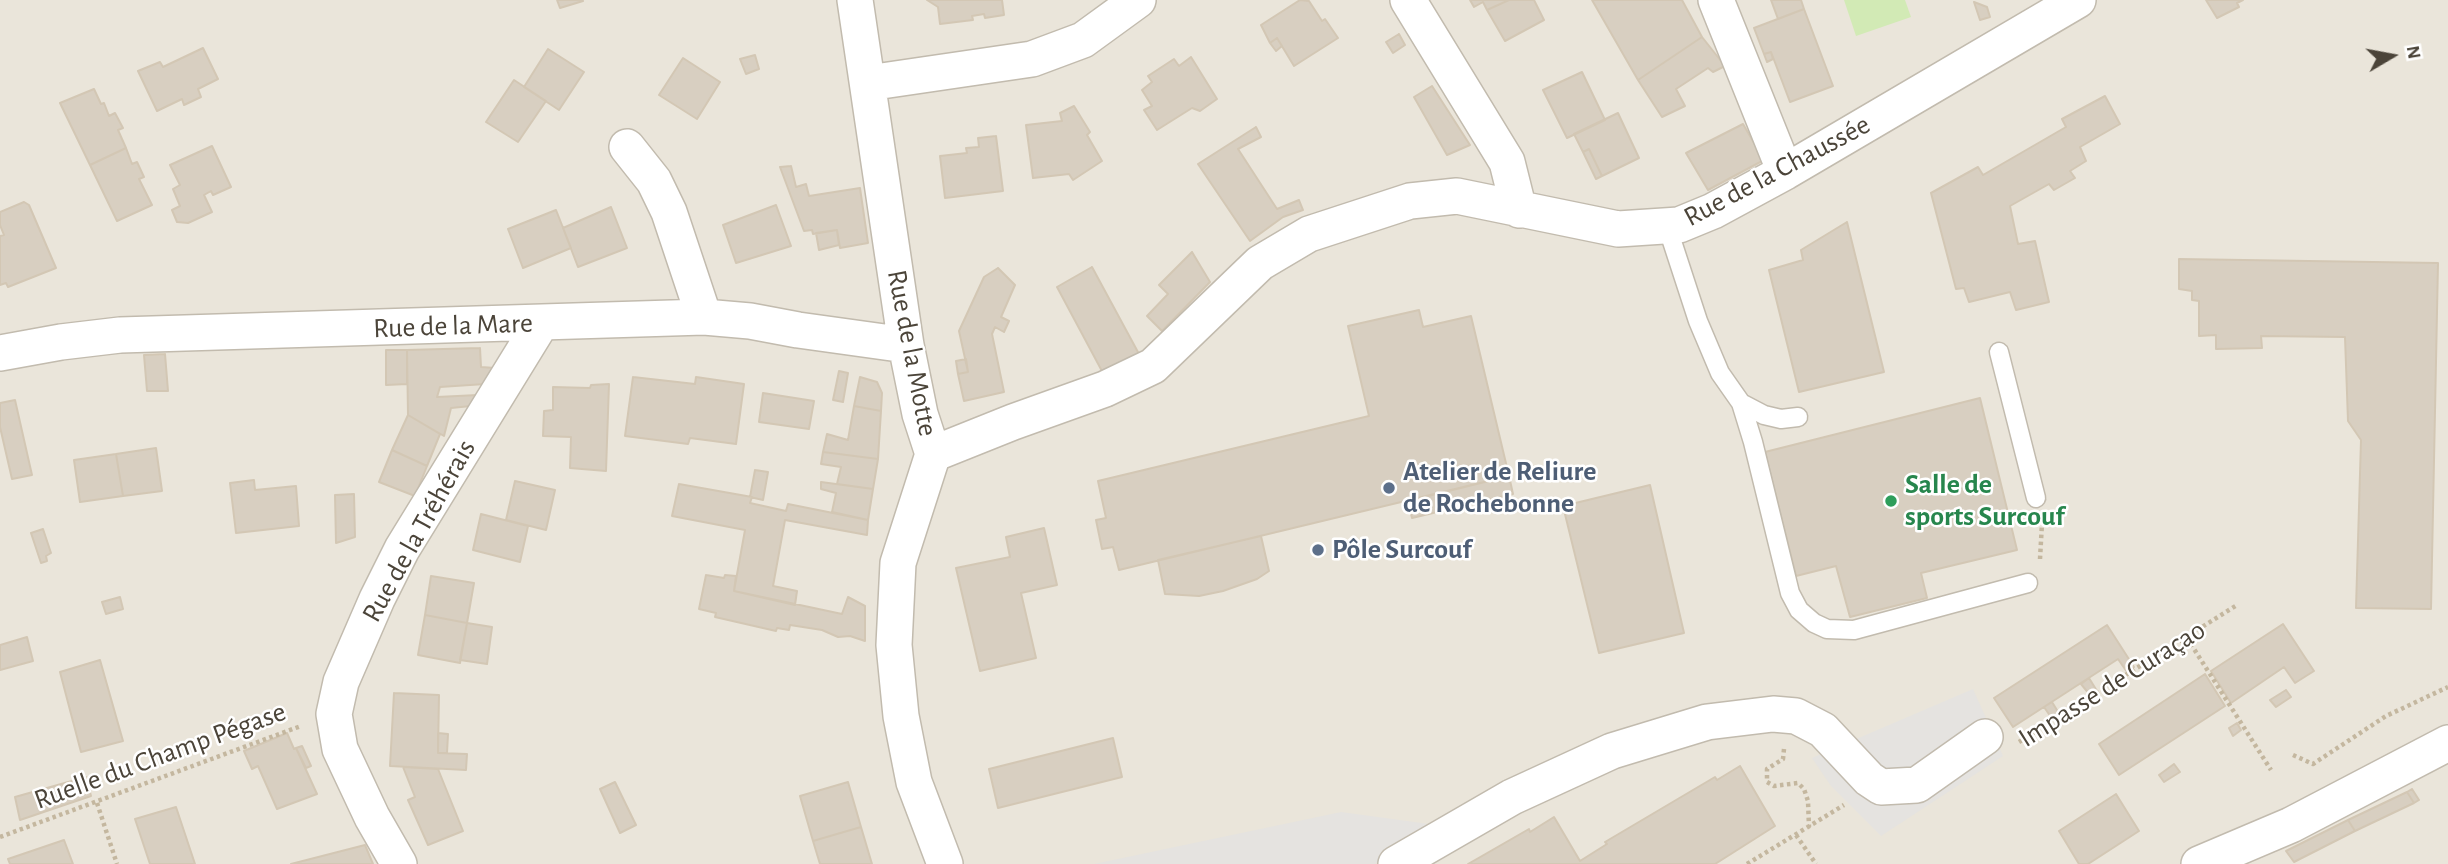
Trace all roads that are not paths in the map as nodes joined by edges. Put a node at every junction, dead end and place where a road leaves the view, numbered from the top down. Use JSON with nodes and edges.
{"nodes":[{"id":1,"x":855,"y":0,"type":"edge"},
{"id":2,"x":1138,"y":0,"type":"edge"},
{"id":3,"x":1408,"y":0,"type":"edge"},
{"id":4,"x":1716,"y":0,"type":"edge"},
{"id":5,"x":2078,"y":0,"type":"edge"},
{"id":6,"x":868,"y":83,"type":"junction"},
{"id":7,"x":627,"y":146,"type":"dead end"},
{"id":8,"x":1785,"y":172,"type":"junction"},
{"id":9,"x":1519,"y":210,"type":"junction"},
{"id":10,"x":1667,"y":226,"type":"junction"},
{"id":11,"x":704,"y":317,"type":"junction"},
{"id":12,"x":541,"y":323,"type":"junction"},
{"id":13,"x":905,"y":345,"type":"junction"},
{"id":14,"x":1999,"y":352,"type":"dead end"},
{"id":15,"x":0,"y":353,"type":"edge"},
{"id":16,"x":1741,"y":403,"type":"junction"},
{"id":17,"x":1798,"y":417,"type":"dead end"},
{"id":18,"x":933,"y":454,"type":"junction"},
{"id":19,"x":2036,"y":498,"type":"road end"},
{"id":20,"x":2028,"y":583,"type":"road end"},
{"id":21,"x":1985,"y":737,"type":"road end"},
{"id":22,"x":2448,"y":743,"type":"edge"},
{"id":23,"x":399,"y":864,"type":"edge"},
{"id":24,"x":945,"y":864,"type":"edge"},
{"id":25,"x":1395,"y":864,"type":"edge"},
{"id":26,"x":2199,"y":864,"type":"edge"}],
"edges":[{"from":1,"to":6,"type":"street","name":"Rue de la Motte"},
{"from":2,"to":6,"type":"street"},
{"from":3,"to":9,"type":"street"},
{"from":4,"to":8,"type":"street"},
{"from":5,"to":8,"type":"street","name":"Rue de la Chaussée"},
{"from":6,"to":13,"type":"street","name":"Rue de la Motte"},
{"from":7,"to":11,"type":"street"},
{"from":8,"to":10,"type":"street","name":"Rue de la Chaussée"},
{"from":9,"to":10,"type":"street","name":"Rue de la Chaussée"},
{"from":9,"to":18,"type":"street","name":"Rue de la Chaussée"},
{"from":10,"to":16,"type":"lane"},
{"from":11,"to":12,"type":"street","name":"Rue de la Mare"},
{"from":11,"to":13,"type":"street","name":"Rue de la Mare"},
{"from":12,"to":15,"type":"street","name":"Rue de la Mare"},
{"from":12,"to":23,"type":"street","name":"Rue de la Tréhérais"},
{"from":13,"to":18,"type":"street","name":"Rue de la Motte"},
{"from":14,"to":19,"type":"lane"},
{"from":16,"to":17,"type":"lane"},
{"from":16,"to":20,"type":"lane"},
{"from":18,"to":24,"type":"street","name":"Rue de la Motte"},
{"from":21,"to":25,"type":"street","name":"Impasse de Curaçao"},
{"from":22,"to":26,"type":"street"}]}
